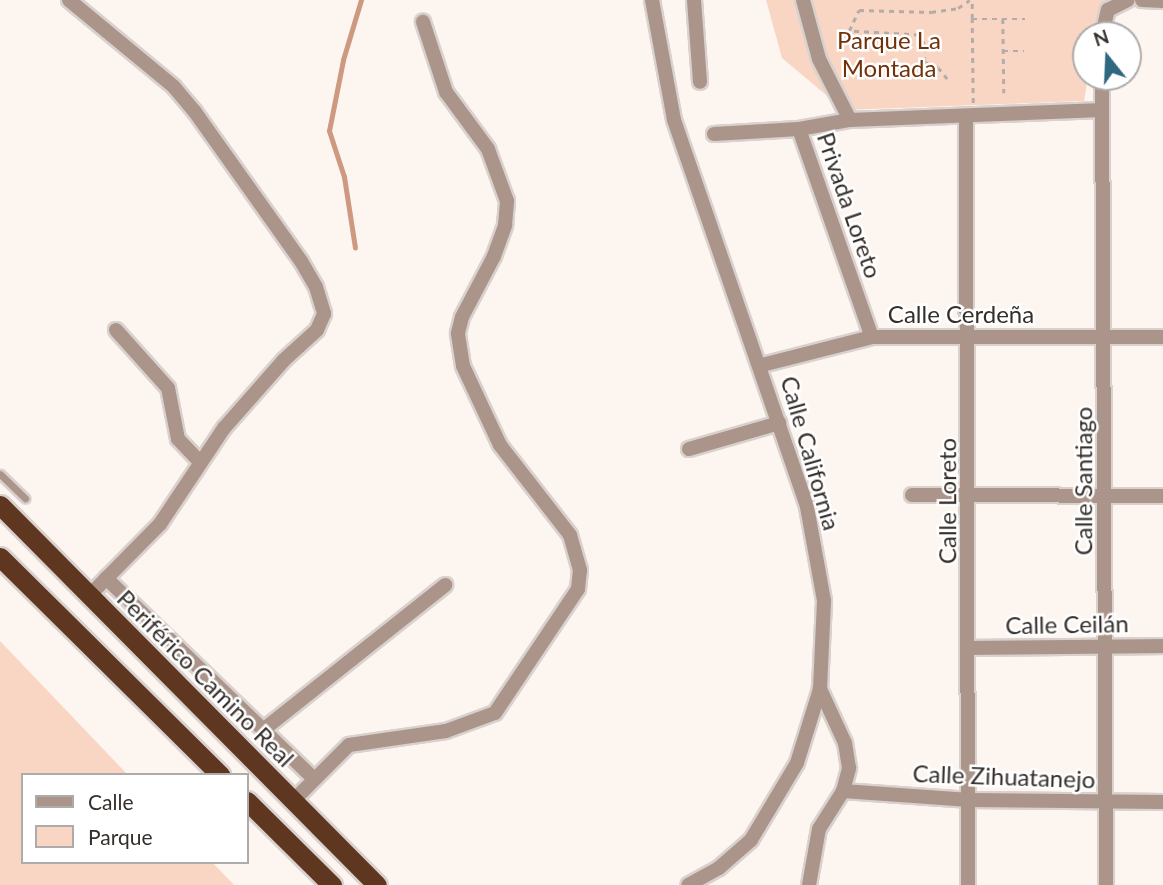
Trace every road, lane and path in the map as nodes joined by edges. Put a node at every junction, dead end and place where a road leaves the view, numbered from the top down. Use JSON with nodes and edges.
{"nodes":[{"id":1,"x":69,"y":0,"type":"edge"},
{"id":2,"x":652,"y":0,"type":"edge"},
{"id":3,"x":694,"y":0,"type":"edge"},
{"id":4,"x":803,"y":0,"type":"edge"},
{"id":5,"x":971,"y":0,"type":"edge"},
{"id":6,"x":1128,"y":0,"type":"edge"},
{"id":7,"x":1142,"y":0,"type":"edge"},
{"id":8,"x":1163,"y":1,"type":"edge"},
{"id":9,"x":972,"y":19,"type":"junction"},
{"id":10,"x":1003,"y":19,"type":"junction"},
{"id":11,"x":1025,"y":19,"type":"dead end"},
{"id":12,"x":1105,"y":21,"type":"edge"},
{"id":13,"x":423,"y":22,"type":"dead end"},
{"id":14,"x":1003,"y":51,"type":"junction"},
{"id":15,"x":1024,"y":51,"type":"dead end"},
{"id":16,"x":947,"y":79,"type":"dead end"},
{"id":17,"x":700,"y":82,"type":"dead end"},
{"id":18,"x":1102,"y":91,"type":"edge"},
{"id":19,"x":1004,"y":93,"type":"dead end"},
{"id":20,"x":1102,"y":110,"type":"junction"},
{"id":21,"x":970,"y":117,"type":"junction"},
{"id":22,"x":850,"y":120,"type":"junction"},
{"id":23,"x":799,"y":129,"type":"junction"},
{"id":24,"x":714,"y":134,"type":"dead end"},
{"id":25,"x":116,"y":330,"type":"dead end"},
{"id":26,"x":969,"y":336,"type":"junction"},
{"id":27,"x":872,"y":337,"type":"junction"},
{"id":28,"x":1163,"y":337,"type":"edge"},
{"id":29,"x":1105,"y":339,"type":"junction"},
{"id":30,"x":762,"y":365,"type":"junction"},
{"id":31,"x":779,"y":423,"type":"junction"},
{"id":32,"x":689,"y":449,"type":"dead end"},
{"id":33,"x":200,"y":462,"type":"junction"},
{"id":34,"x":0,"y":474,"type":"edge"},
{"id":35,"x":912,"y":495,"type":"dead end"},
{"id":36,"x":1163,"y":496,"type":"edge"},
{"id":37,"x":970,"y":497,"type":"junction"},
{"id":38,"x":1106,"y":497,"type":"junction"},
{"id":39,"x":25,"y":498,"type":"dead end"},
{"id":40,"x":0,"y":505,"type":"edge"},
{"id":41,"x":0,"y":557,"type":"edge"},
{"id":42,"x":106,"y":578,"type":"junction"},
{"id":43,"x":445,"y":585,"type":"dead end"},
{"id":44,"x":90,"y":595,"type":"junction"},
{"id":45,"x":171,"y":642,"type":"junction"},
{"id":46,"x":1106,"y":646,"type":"junction"},
{"id":47,"x":1163,"y":646,"type":"edge"},
{"id":48,"x":971,"y":648,"type":"junction"},
{"id":49,"x":149,"y":658,"type":"junction"},
{"id":50,"x":820,"y":689,"type":"junction"},
{"id":51,"x":263,"y":730,"type":"junction"},
{"id":52,"x":218,"y":773,"type":"edge"},
{"id":53,"x":314,"y":779,"type":"junction"},
{"id":54,"x":844,"y":791,"type":"junction"},
{"id":55,"x":970,"y":800,"type":"junction"},
{"id":56,"x":293,"y":801,"type":"junction"},
{"id":57,"x":248,"y":802,"type":"edge"},
{"id":58,"x":1104,"y":802,"type":"junction"},
{"id":59,"x":1163,"y":802,"type":"edge"},
{"id":60,"x":332,"y":885,"type":"edge"},
{"id":61,"x":377,"y":885,"type":"edge"},
{"id":62,"x":688,"y":885,"type":"edge"},
{"id":63,"x":809,"y":885,"type":"edge"},
{"id":64,"x":968,"y":885,"type":"edge"},
{"id":65,"x":1106,"y":885,"type":"edge"}],
"edges":[{"from":1,"to":33,"type":"street"},
{"from":2,"to":30,"type":"street","name":"Calle California"},
{"from":3,"to":17,"type":"street"},
{"from":4,"to":22,"type":"street"},
{"from":5,"to":9,"type":"path"},
{"from":5,"to":16,"type":"path"},
{"from":6,"to":12,"type":"street"},
{"from":7,"to":8,"type":"street"},
{"from":9,"to":10,"type":"path"},
{"from":9,"to":21,"type":"path"},
{"from":10,"to":11,"type":"path"},
{"from":10,"to":14,"type":"path"},
{"from":13,"to":53,"type":"street"},
{"from":14,"to":15,"type":"path"},
{"from":14,"to":19,"type":"path"},
{"from":18,"to":20,"type":"street","name":"Calle Santiago"},
{"from":20,"to":21,"type":"street","name":"Privada Loreto"},
{"from":20,"to":29,"type":"street","name":"Calle Santiago"},
{"from":21,"to":22,"type":"street","name":"Privada Loreto"},
{"from":21,"to":26,"type":"street","name":"Calle Loreto"},
{"from":22,"to":23,"type":"street","name":"Privada Loreto"},
{"from":23,"to":24,"type":"street","name":"Privada Loreto"},
{"from":23,"to":27,"type":"street","name":"Privada Loreto"},
{"from":25,"to":33,"type":"street"},
{"from":26,"to":27,"type":"street","name":"Calle Cerdeña"},
{"from":26,"to":29,"type":"street","name":"Calle Cerdeña"},
{"from":26,"to":37,"type":"street","name":"Calle Loreto"},
{"from":27,"to":30,"type":"street","name":"Calle Cerdeña"},
{"from":28,"to":29,"type":"street","name":"Calle Cerdeña"},
{"from":29,"to":38,"type":"street","name":"Calle Santiago"},
{"from":30,"to":31,"type":"street","name":"Calle California"},
{"from":31,"to":32,"type":"street"},
{"from":31,"to":50,"type":"street","name":"Calle California"},
{"from":33,"to":42,"type":"street"},
{"from":34,"to":39,"type":"lane"},
{"from":35,"to":37,"type":"street"},
{"from":36,"to":38,"type":"street"},
{"from":37,"to":38,"type":"street"},
{"from":37,"to":48,"type":"street","name":"Calle Loreto"},
{"from":38,"to":46,"type":"street","name":"Calle Santiago"},
{"from":40,"to":44,"type":"highway","name":"Periférico Camino Real"},
{"from":41,"to":52,"type":"highway"},
{"from":42,"to":44,"type":"street"},
{"from":42,"to":45,"type":"street"},
{"from":43,"to":51,"type":"street"},
{"from":44,"to":49,"type":"highway","name":"Periférico Camino Real"},
{"from":45,"to":49,"type":"street"},
{"from":45,"to":51,"type":"street"},
{"from":46,"to":47,"type":"street","name":"Calle Ceilán"},
{"from":46,"to":48,"type":"street","name":"Calle Ceilán"},
{"from":46,"to":58,"type":"street","name":"Calle Santiago"},
{"from":48,"to":55,"type":"street","name":"Calle Loreto"},
{"from":49,"to":56,"type":"highway","name":"Periférico Camino Real"},
{"from":50,"to":54,"type":"street"},
{"from":50,"to":62,"type":"street","name":"Calle California"},
{"from":51,"to":53,"type":"street"},
{"from":53,"to":56,"type":"street"},
{"from":54,"to":55,"type":"street","name":"Calle Zihuatanejo"},
{"from":54,"to":63,"type":"street"},
{"from":55,"to":58,"type":"street","name":"Calle Zihuatanejo"},
{"from":55,"to":64,"type":"street","name":"Calle Loreto"},
{"from":56,"to":61,"type":"highway","name":"Periférico Camino Real"},
{"from":57,"to":60,"type":"highway"},
{"from":58,"to":59,"type":"street","name":"Calle Zihuatanejo"},
{"from":58,"to":65,"type":"street","name":"Calle Santiago"}]}
